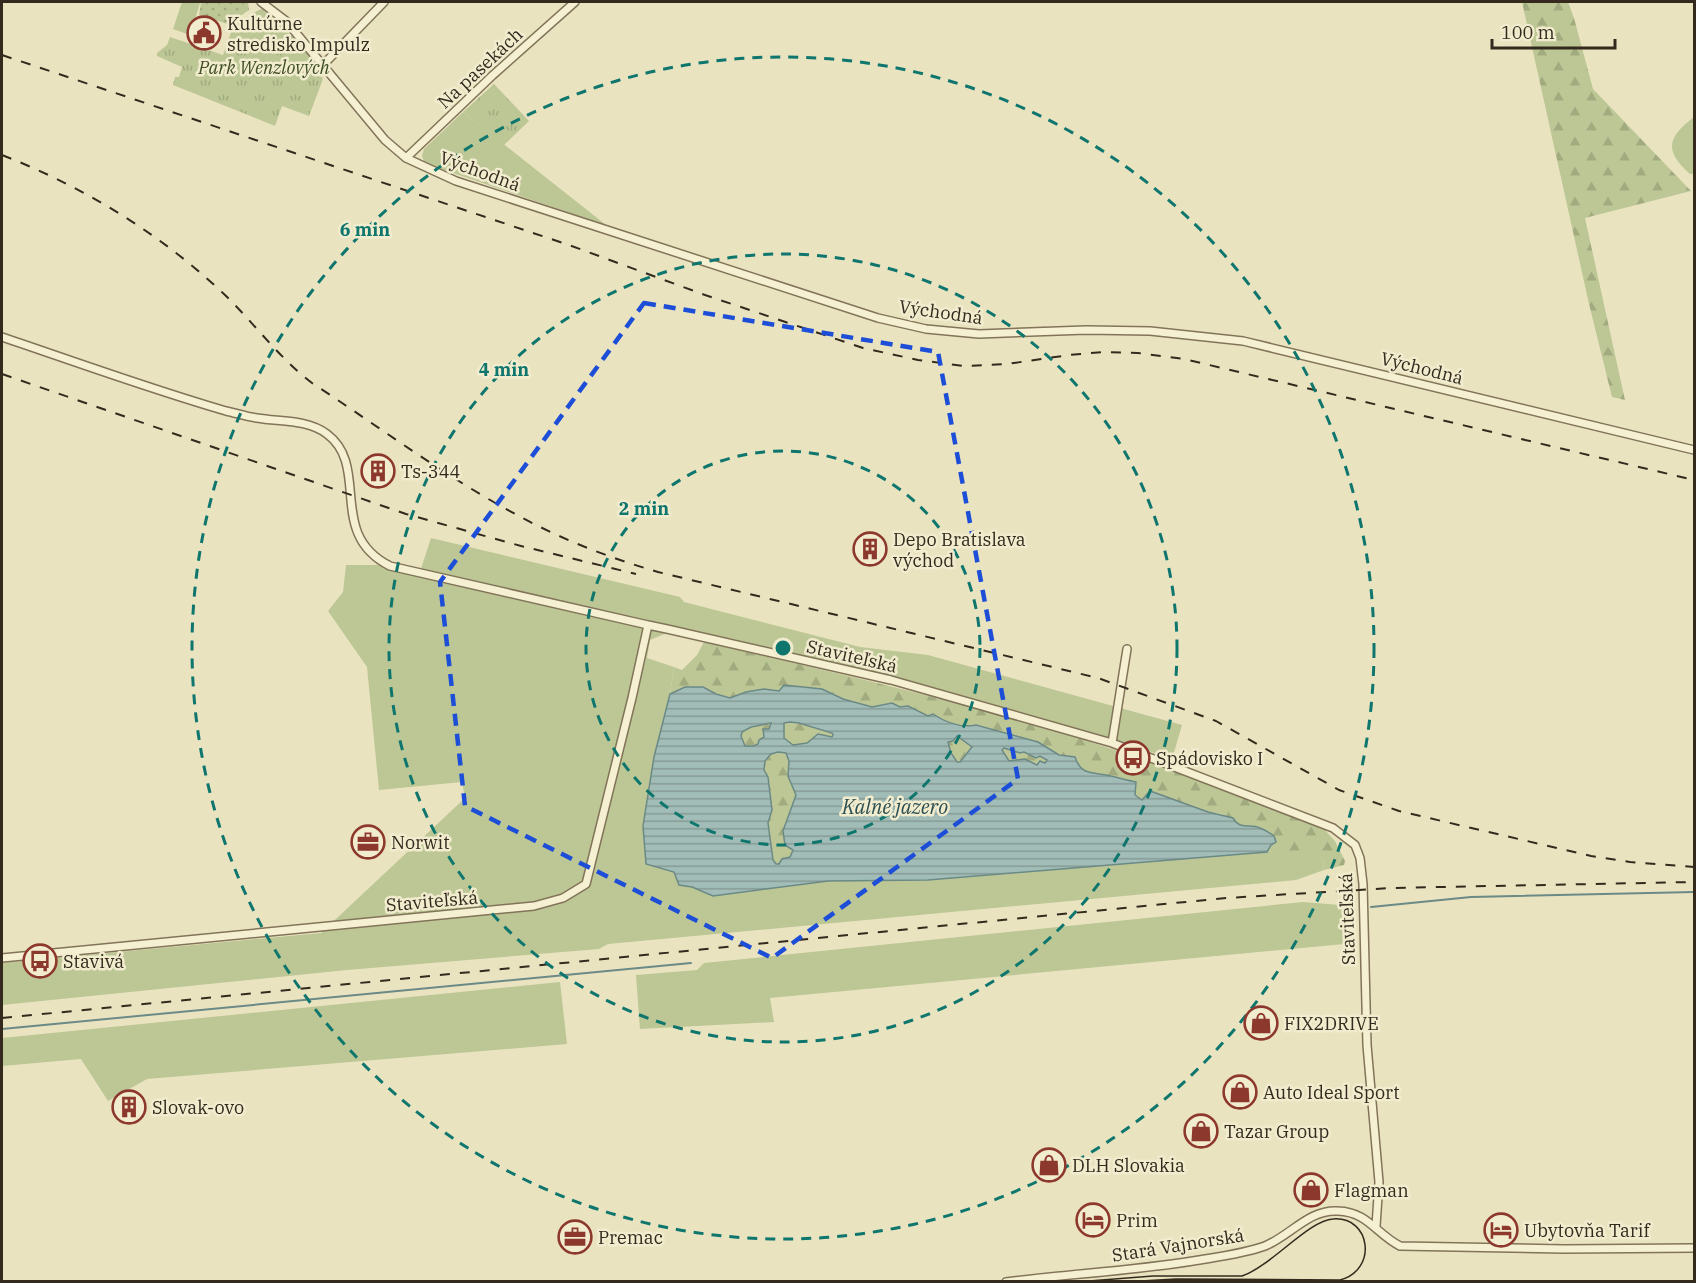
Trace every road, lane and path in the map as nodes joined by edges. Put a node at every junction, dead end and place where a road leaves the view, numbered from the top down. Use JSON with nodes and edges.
{"nodes":[{"id":1,"x":384,"y":2,"type":"edge"},
{"id":2,"x":575,"y":2,"type":"edge"},
{"id":3,"x":265,"y":3,"type":"edge"},
{"id":4,"x":323,"y":65,"type":"junction"},
{"id":5,"x":406,"y":158,"type":"junction"},
{"id":6,"x":2,"y":337,"type":"edge"},
{"id":7,"x":1695,"y":450,"type":"edge"},
{"id":8,"x":648,"y":626,"type":"junction"},
{"id":9,"x":1127,"y":649,"type":"dead end"},
{"id":10,"x":1113,"y":743,"type":"junction"},
{"id":11,"x":2,"y":958,"type":"edge"},
{"id":12,"x":1376,"y":1226,"type":"junction"},
{"id":13,"x":1695,"y":1248,"type":"edge"},
{"id":14,"x":1006,"y":1281,"type":"edge"}],
"edges":[{"from":1,"to":4,"type":"street"},
{"from":2,"to":5,"type":"street","name":"Na pasekách"},
{"from":3,"to":4,"type":"street","name":"Východná"},
{"from":4,"to":5,"type":"street","name":"Východná"},
{"from":5,"to":7,"type":"street","name":"Východná"},
{"from":6,"to":8,"type":"street"},
{"from":8,"to":10,"type":"street","name":"Staviteľská"},
{"from":8,"to":11,"type":"street","name":"Staviteľská"},
{"from":9,"to":10,"type":"street"},
{"from":10,"to":12,"type":"street","name":"Staviteľská"},
{"from":12,"to":13,"type":"street","name":"Stará Vajnorská"},
{"from":12,"to":14,"type":"street","name":"Stará Vajnorská"}]}
